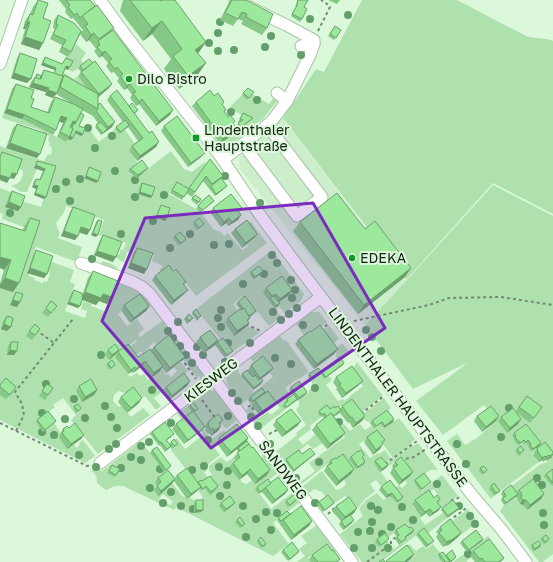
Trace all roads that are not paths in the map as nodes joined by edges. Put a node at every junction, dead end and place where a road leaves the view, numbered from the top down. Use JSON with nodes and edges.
{"nodes":[{"id":1,"x":22,"y":0,"type":"edge"},
{"id":2,"x":101,"y":0,"type":"edge"},
{"id":3,"x":235,"y":0,"type":"edge"},
{"id":4,"x":314,"y":42,"type":"junction"},
{"id":5,"x":301,"y":46,"type":"dead end"},
{"id":6,"x":0,"y":64,"type":"edge"},
{"id":7,"x":277,"y":93,"type":"dead end"},
{"id":8,"x":287,"y":101,"type":"junction"},
{"id":9,"x":267,"y":125,"type":"junction"},
{"id":10,"x":243,"y":144,"type":"junction"},
{"id":11,"x":223,"y":160,"type":"junction"},
{"id":12,"x":81,"y":263,"type":"dead end"},
{"id":13,"x":321,"y":297,"type":"junction"},
{"id":14,"x":213,"y":378,"type":"junction"},
{"id":15,"x":100,"y":463,"type":"road end"},
{"id":16,"x":352,"y":562,"type":"edge"},
{"id":17,"x":526,"y":562,"type":"edge"}],
"edges":[{"from":1,"to":6,"type":"street"},
{"from":2,"to":11,"type":"street","name":"LINDENTHALER HAUPTSTRASSE"},
{"from":3,"to":4,"type":"street"},
{"from":4,"to":5,"type":"street"},
{"from":4,"to":8,"type":"street"},
{"from":7,"to":8,"type":"street"},
{"from":8,"to":9,"type":"street"},
{"from":9,"to":10,"type":"street"},
{"from":9,"to":10,"type":"street"},
{"from":10,"to":11,"type":"street"},
{"from":11,"to":13,"type":"street","name":"LINDENTHALER HAUPTSTRASSE"},
{"from":12,"to":14,"type":"street","name":"SANDWEG"},
{"from":13,"to":14,"type":"street","name":"KIESWEG"},
{"from":13,"to":17,"type":"street","name":"LINDENTHALER HAUPTSTRASSE"},
{"from":14,"to":15,"type":"street","name":"KIESWEG"},
{"from":14,"to":16,"type":"street","name":"SANDWEG"}]}
